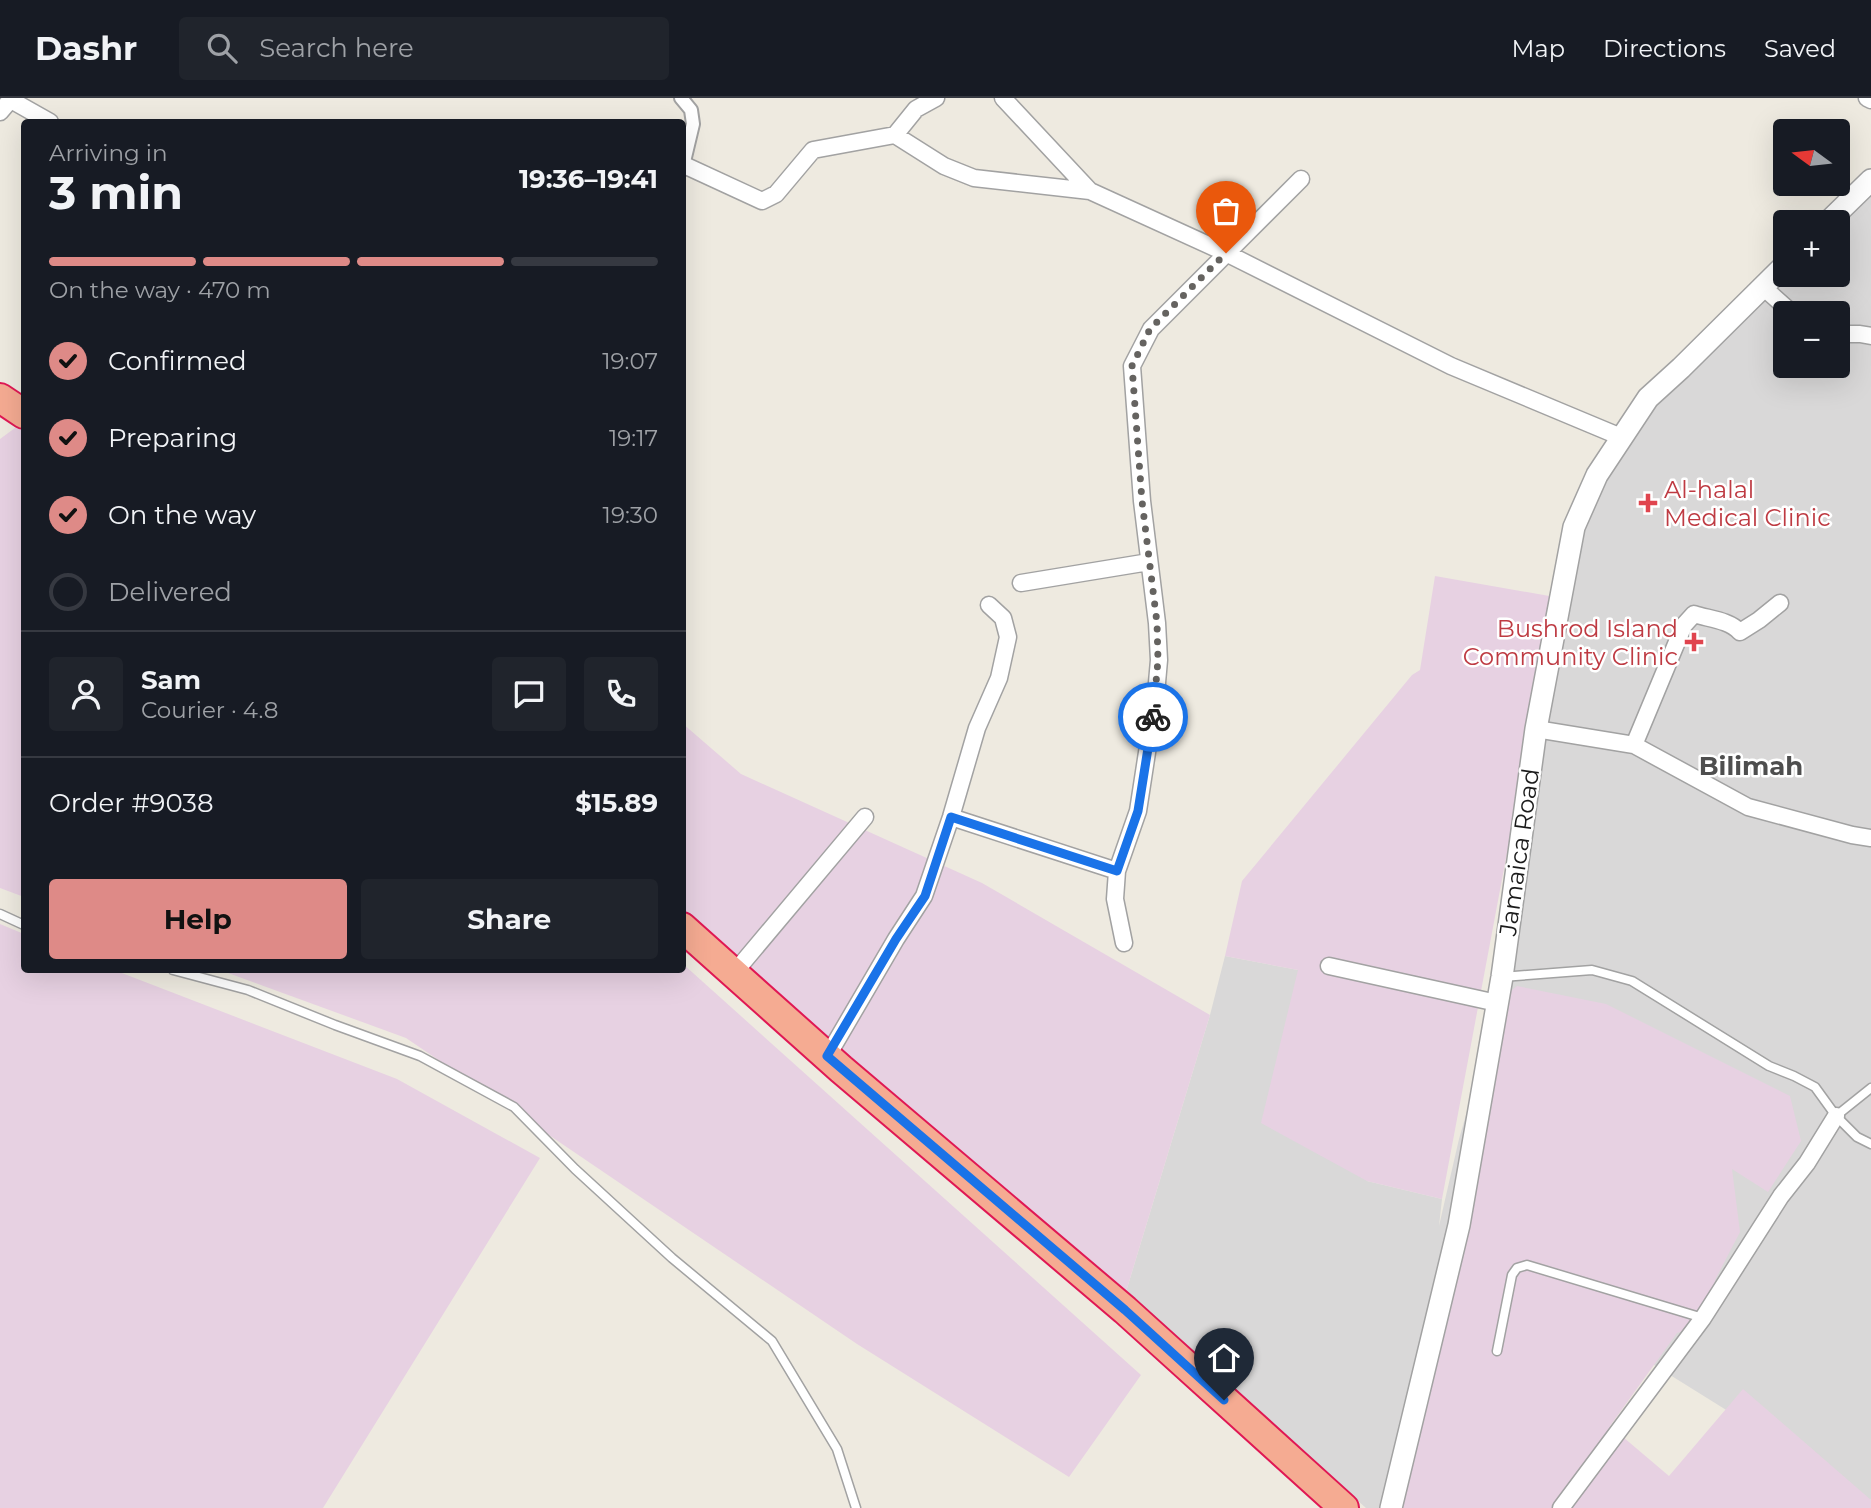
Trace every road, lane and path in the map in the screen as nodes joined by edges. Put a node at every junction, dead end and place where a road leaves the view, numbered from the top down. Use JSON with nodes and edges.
{"nodes":[{"id":1,"x":681,"y":98,"type":"edge"},
{"id":2,"x":936,"y":98,"type":"edge"},
{"id":3,"x":1003,"y":98,"type":"edge"},
{"id":4,"x":8,"y":103,"type":"edge"},
{"id":5,"x":43,"y":119,"type":"edge"},
{"id":6,"x":895,"y":135,"type":"junction"},
{"id":7,"x":686,"y":153,"type":"edge"},
{"id":8,"x":686,"y":169,"type":"edge"},
{"id":9,"x":1301,"y":178,"type":"dead end"},
{"id":10,"x":1871,"y":180,"type":"edge"},
{"id":11,"x":1090,"y":191,"type":"junction"},
{"id":12,"x":1840,"y":210,"type":"edge"},
{"id":13,"x":1226,"y":253,"type":"junction"},
{"id":14,"x":1773,"y":277,"type":"edge"},
{"id":15,"x":1763,"y":287,"type":"junction"},
{"id":16,"x":1779,"y":301,"type":"edge"},
{"id":17,"x":1850,"y":334,"type":"edge"},
{"id":18,"x":1871,"y":336,"type":"edge"},
{"id":19,"x":0,"y":398,"type":"edge"},
{"id":20,"x":21,"y":412,"type":"edge"},
{"id":21,"x":1621,"y":437,"type":"junction"},
{"id":22,"x":1149,"y":562,"type":"junction"},
{"id":23,"x":1021,"y":583,"type":"dead end"},
{"id":24,"x":1780,"y":603,"type":"dead end"},
{"id":25,"x":989,"y":605,"type":"dead end"},
{"id":26,"x":1536,"y":729,"type":"junction"},
{"id":27,"x":1634,"y":745,"type":"junction"},
{"id":28,"x":865,"y":817,"type":"dead end"},
{"id":29,"x":951,"y":817,"type":"junction"},
{"id":30,"x":1871,"y":838,"type":"edge"},
{"id":31,"x":1117,"y":871,"type":"junction"},
{"id":32,"x":0,"y":914,"type":"edge"},
{"id":33,"x":21,"y":924,"type":"edge"},
{"id":34,"x":686,"y":931,"type":"edge"},
{"id":35,"x":1124,"y":943,"type":"dead end"},
{"id":36,"x":1329,"y":967,"type":"dead end"},
{"id":37,"x":184,"y":973,"type":"edge"},
{"id":38,"x":734,"y":973,"type":"junction"},
{"id":39,"x":1502,"y":978,"type":"junction"},
{"id":40,"x":1497,"y":1003,"type":"junction"},
{"id":41,"x":827,"y":1056,"type":"junction"},
{"id":42,"x":1871,"y":1088,"type":"edge"},
{"id":43,"x":1836,"y":1116,"type":"junction"},
{"id":44,"x":1871,"y":1144,"type":"edge"},
{"id":45,"x":1703,"y":1318,"type":"junction"},
{"id":46,"x":1497,"y":1351,"type":"dead end"},
{"id":47,"x":856,"y":1508,"type":"edge"},
{"id":48,"x":1344,"y":1508,"type":"edge"},
{"id":49,"x":1391,"y":1508,"type":"edge"},
{"id":50,"x":1561,"y":1508,"type":"edge"}],
"edges":[{"from":1,"to":7,"type":"street"},
{"from":2,"to":6,"type":"street"},
{"from":3,"to":11,"type":"street"},
{"from":4,"to":5,"type":"street"},
{"from":6,"to":8,"type":"street"},
{"from":6,"to":11,"type":"street"},
{"from":9,"to":13,"type":"street"},
{"from":10,"to":12,"type":"street"},
{"from":11,"to":13,"type":"street"},
{"from":13,"to":21,"type":"street"},
{"from":13,"to":22,"type":"street"},
{"from":14,"to":15,"type":"street","name":"Jamaica Road"},
{"from":15,"to":16,"type":"street"},
{"from":15,"to":21,"type":"street","name":"Jamaica Road"},
{"from":17,"to":18,"type":"street"},
{"from":19,"to":20,"type":"highway"},
{"from":21,"to":26,"type":"street","name":"Jamaica Road"},
{"from":22,"to":23,"type":"street"},
{"from":22,"to":31,"type":"street"},
{"from":24,"to":27,"type":"street"},
{"from":25,"to":29,"type":"street"},
{"from":26,"to":27,"type":"street"},
{"from":26,"to":39,"type":"street","name":"Jamaica Road"},
{"from":27,"to":30,"type":"street"},
{"from":28,"to":38,"type":"street"},
{"from":29,"to":31,"type":"street"},
{"from":29,"to":41,"type":"street"},
{"from":31,"to":35,"type":"street"},
{"from":32,"to":33,"type":"lane"},
{"from":34,"to":38,"type":"highway"},
{"from":36,"to":40,"type":"street"},
{"from":37,"to":47,"type":"lane"},
{"from":38,"to":41,"type":"highway"},
{"from":39,"to":40,"type":"street","name":"Jamaica Road"},
{"from":39,"to":43,"type":"lane"},
{"from":40,"to":49,"type":"street","name":"Jamaica Road"},
{"from":41,"to":48,"type":"highway"},
{"from":42,"to":43,"type":"lane"},
{"from":43,"to":44,"type":"lane"},
{"from":43,"to":45,"type":"street"},
{"from":45,"to":46,"type":"lane"},
{"from":45,"to":50,"type":"street"}]}
